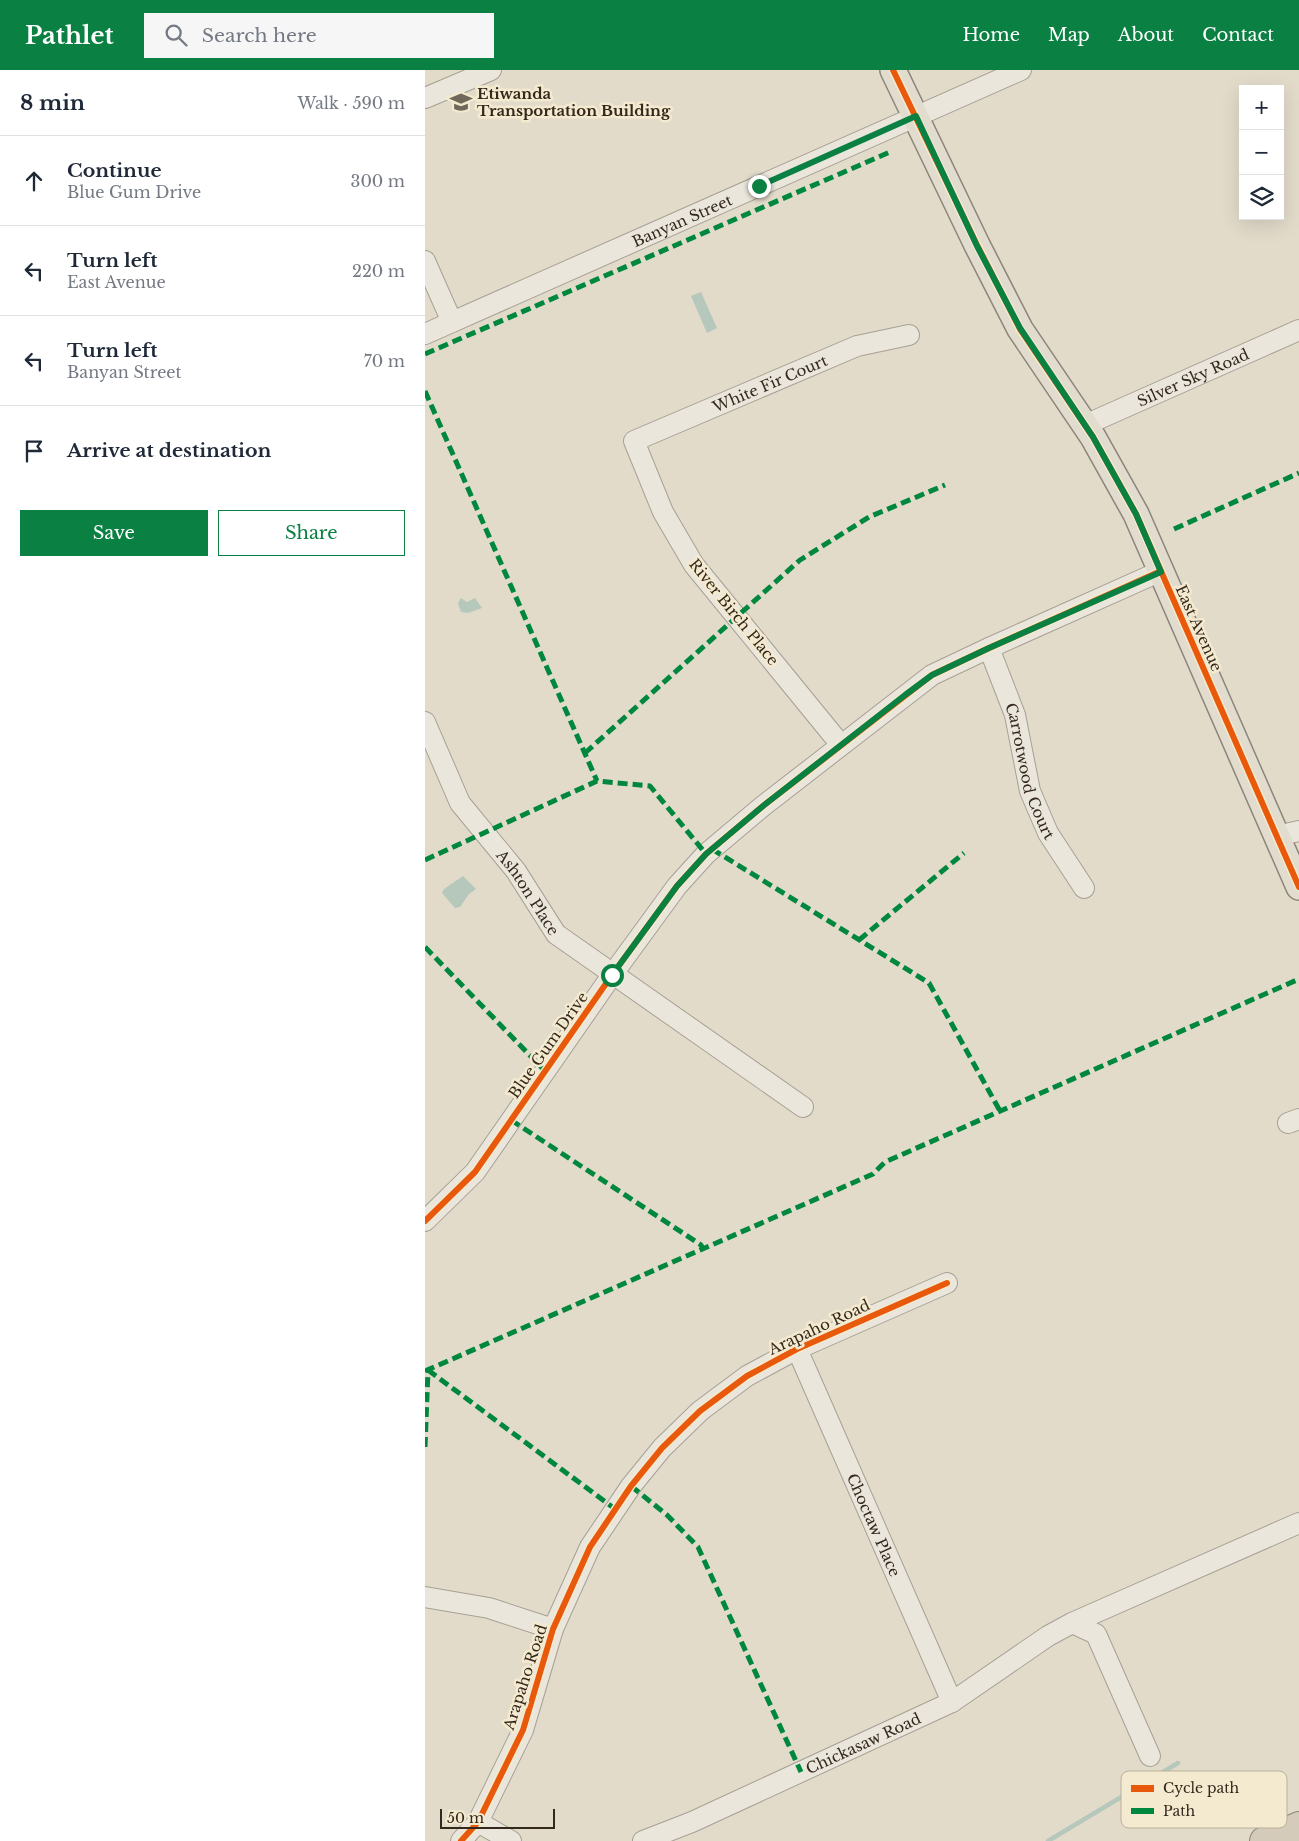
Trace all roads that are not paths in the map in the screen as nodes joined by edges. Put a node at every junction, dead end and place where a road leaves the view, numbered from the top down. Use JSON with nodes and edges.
{"nodes":[{"id":1,"x":491,"y":70,"type":"edge"},
{"id":2,"x":893,"y":70,"type":"edge"},
{"id":3,"x":1021,"y":70,"type":"edge"},
{"id":4,"x":425,"y":98,"type":"edge"},
{"id":5,"x":916,"y":116,"type":"junction"},
{"id":6,"x":425,"y":261,"type":"edge"},
{"id":7,"x":452,"y":322,"type":"junction"},
{"id":8,"x":1299,"y":330,"type":"edge"},
{"id":9,"x":425,"y":334,"type":"edge"},
{"id":10,"x":909,"y":335,"type":"dead end"},
{"id":11,"x":1085,"y":425,"type":"junction"},
{"id":12,"x":634,"y":441,"type":"joint"},
{"id":13,"x":1161,"y":572,"type":"junction"},
{"id":14,"x":989,"y":648,"type":"junction"},
{"id":15,"x":425,"y":722,"type":"edge"},
{"id":16,"x":841,"y":745,"type":"junction"},
{"id":17,"x":1288,"y":834,"type":"edge"},
{"id":18,"x":1299,"y":887,"type":"edge"},
{"id":19,"x":1084,"y":888,"type":"dead end"},
{"id":20,"x":612,"y":975,"type":"junction"},
{"id":21,"x":803,"y":1107,"type":"dead end"},
{"id":22,"x":426,"y":1219,"type":"edge"},
{"id":23,"x":947,"y":1283,"type":"dead end"},
{"id":24,"x":797,"y":1349,"type":"junction"},
{"id":25,"x":1299,"y":1522,"type":"edge"},
{"id":26,"x":425,"y":1597,"type":"edge"},
{"id":27,"x":1072,"y":1623,"type":"junction"},
{"id":28,"x":553,"y":1629,"type":"junction"},
{"id":29,"x":952,"y":1702,"type":"junction"},
{"id":30,"x":1150,"y":1756,"type":"dead end"},
{"id":31,"x":478,"y":1822,"type":"junction"},
{"id":32,"x":1299,"y":1826,"type":"edge"},
{"id":33,"x":461,"y":1841,"type":"edge"},
{"id":34,"x":511,"y":1841,"type":"edge"},
{"id":35,"x":643,"y":1841,"type":"edge"},
{"id":36,"x":1264,"y":1841,"type":"edge"}],
"edges":[{"from":1,"to":4,"type":"street"},
{"from":2,"to":5,"type":"main road","name":"East Avenue"},
{"from":3,"to":5,"type":"street","name":"Banyan Street"},
{"from":5,"to":7,"type":"street","name":"Banyan Street"},
{"from":5,"to":11,"type":"main road","name":"East Avenue"},
{"from":6,"to":7,"type":"street"},
{"from":7,"to":9,"type":"street","name":"Banyan Street"},
{"from":8,"to":11,"type":"street","name":"Silver Sky Road"},
{"from":10,"to":12,"type":"street","name":"White Fir Court"},
{"from":11,"to":13,"type":"main road","name":"East Avenue"},
{"from":12,"to":16,"type":"street","name":"River Birch Place"},
{"from":13,"to":14,"type":"street","name":"Blue Gum Drive"},
{"from":13,"to":17,"type":"main road","name":"East Avenue"},
{"from":14,"to":16,"type":"street","name":"Blue Gum Drive"},
{"from":14,"to":19,"type":"street","name":"Carrotwood Court"},
{"from":15,"to":20,"type":"street","name":"Ashton Place"},
{"from":16,"to":20,"type":"street","name":"Blue Gum Drive"},
{"from":17,"to":18,"type":"main road","name":"East Avenue"},
{"from":20,"to":21,"type":"street","name":"Ashton Place"},
{"from":20,"to":22,"type":"street","name":"Blue Gum Drive"},
{"from":23,"to":24,"type":"street","name":"Arapaho Road"},
{"from":24,"to":28,"type":"street","name":"Arapaho Road"},
{"from":24,"to":29,"type":"street","name":"Choctaw Place"},
{"from":25,"to":27,"type":"street","name":"Chickasaw Road"},
{"from":26,"to":28,"type":"street"},
{"from":27,"to":29,"type":"street","name":"Chickasaw Road"},
{"from":27,"to":30,"type":"street"},
{"from":28,"to":31,"type":"street","name":"Arapaho Road"},
{"from":29,"to":35,"type":"street","name":"Chickasaw Road"},
{"from":31,"to":33,"type":"street","name":"Arapaho Road"},
{"from":31,"to":34,"type":"street"},
{"from":32,"to":36,"type":"highway"}]}
